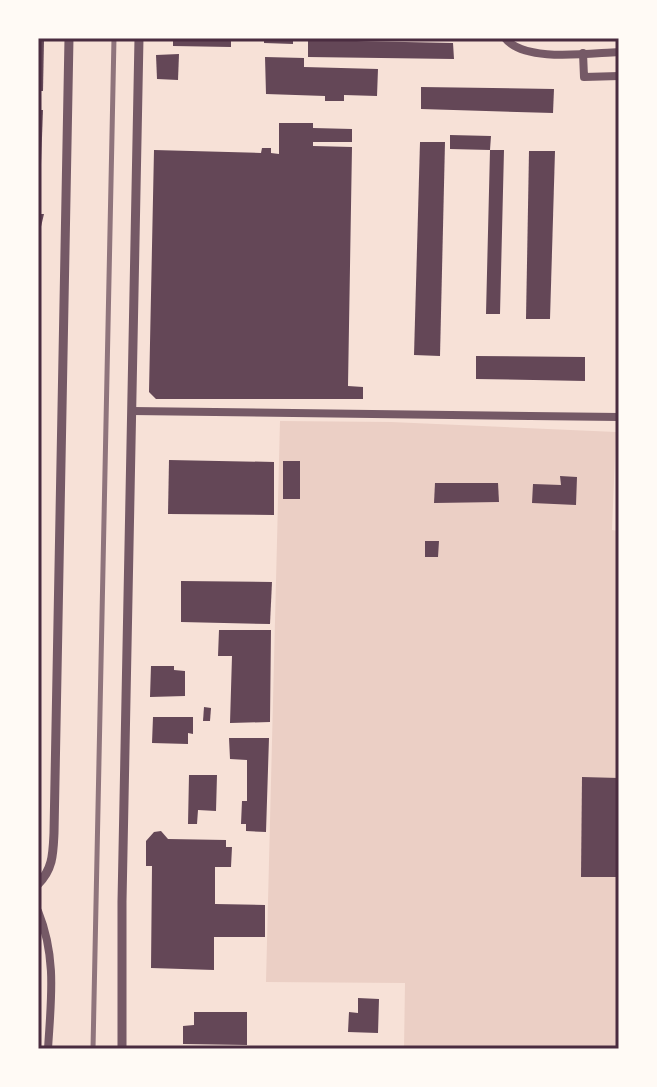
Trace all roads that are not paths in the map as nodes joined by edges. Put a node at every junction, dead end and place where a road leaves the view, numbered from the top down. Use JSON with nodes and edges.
{"nodes":[{"id":1,"x":69,"y":38,"type":"edge"},
{"id":2,"x":139,"y":38,"type":"edge"},
{"id":3,"x":507,"y":40,"type":"edge"},
{"id":4,"x":619,"y":52,"type":"edge"},
{"id":5,"x":583,"y":53,"type":"junction"},
{"id":6,"x":619,"y":76,"type":"edge"},
{"id":7,"x":132,"y":411,"type":"junction"},
{"id":8,"x":619,"y":417,"type":"edge"},
{"id":9,"x":38,"y":884,"type":"edge"},
{"id":10,"x":38,"y":911,"type":"edge"},
{"id":11,"x":48,"y":1049,"type":"edge"},
{"id":12,"x":122,"y":1049,"type":"edge"}],
"edges":[{"from":1,"to":9,"type":"street"},
{"from":2,"to":7,"type":"street"},
{"from":3,"to":5,"type":"street"},
{"from":4,"to":5,"type":"street"},
{"from":5,"to":6,"type":"street"},
{"from":7,"to":8,"type":"street"},
{"from":7,"to":12,"type":"street"},
{"from":10,"to":11,"type":"street"}]}
